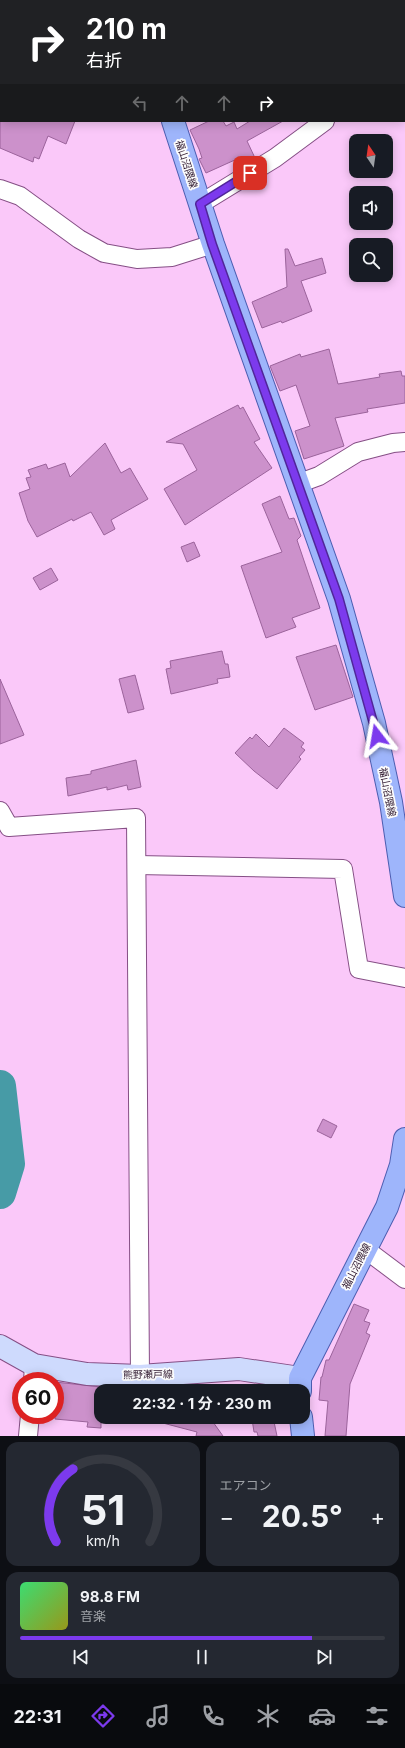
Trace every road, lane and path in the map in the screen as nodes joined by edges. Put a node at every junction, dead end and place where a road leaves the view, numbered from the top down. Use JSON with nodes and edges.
{"nodes":[{"id":1,"x":173,"y":122,"type":"edge"},
{"id":2,"x":324,"y":122,"type":"edge"},
{"id":3,"x":0,"y":189,"type":"edge"},
{"id":4,"x":200,"y":204,"type":"junction"},
{"id":5,"x":212,"y":244,"type":"junction"},
{"id":6,"x":405,"y":442,"type":"edge"},
{"id":7,"x":297,"y":484,"type":"junction"},
{"id":8,"x":0,"y":811,"type":"edge"},
{"id":9,"x":137,"y":865,"type":"junction"},
{"id":10,"x":405,"y":896,"type":"edge"},
{"id":11,"x":405,"y":978,"type":"edge"},
{"id":12,"x":405,"y":1139,"type":"edge"},
{"id":13,"x":364,"y":1249,"type":"junction"},
{"id":14,"x":405,"y":1278,"type":"edge"},
{"id":15,"x":0,"y":1346,"type":"edge"},
{"id":16,"x":32,"y":1372,"type":"edge"},
{"id":17,"x":64,"y":1374,"type":"edge"},
{"id":18,"x":140,"y":1376,"type":"junction"},
{"id":19,"x":300,"y":1384,"type":"edge"},
{"id":20,"x":29,"y":1424,"type":"edge"},
{"id":21,"x":302,"y":1424,"type":"edge"},
{"id":22,"x":28,"y":1436,"type":"edge"},
{"id":23,"x":303,"y":1436,"type":"edge"}],
"edges":[{"from":1,"to":4,"type":"main road","name":"福山沼隈線"},
{"from":2,"to":4,"type":"street"},
{"from":3,"to":5,"type":"street"},
{"from":4,"to":5,"type":"main road","name":"福山沼隈線"},
{"from":5,"to":7,"type":"main road","name":"福山沼隈線"},
{"from":6,"to":7,"type":"street"},
{"from":7,"to":10,"type":"main road","name":"福山沼隈線"},
{"from":8,"to":9,"type":"street"},
{"from":9,"to":11,"type":"street"},
{"from":9,"to":18,"type":"street"},
{"from":12,"to":13,"type":"main road","name":"福山沼隈線"},
{"from":13,"to":14,"type":"street"},
{"from":13,"to":19,"type":"main road","name":"福山沼隈線"},
{"from":15,"to":16,"type":"main road","name":"熊野瀬戸線"},
{"from":17,"to":18,"type":"main road","name":"熊野瀬戸線"},
{"from":18,"to":19,"type":"main road","name":"熊野瀬戸線"},
{"from":20,"to":22,"type":"street"},
{"from":21,"to":23,"type":"main road"}]}
